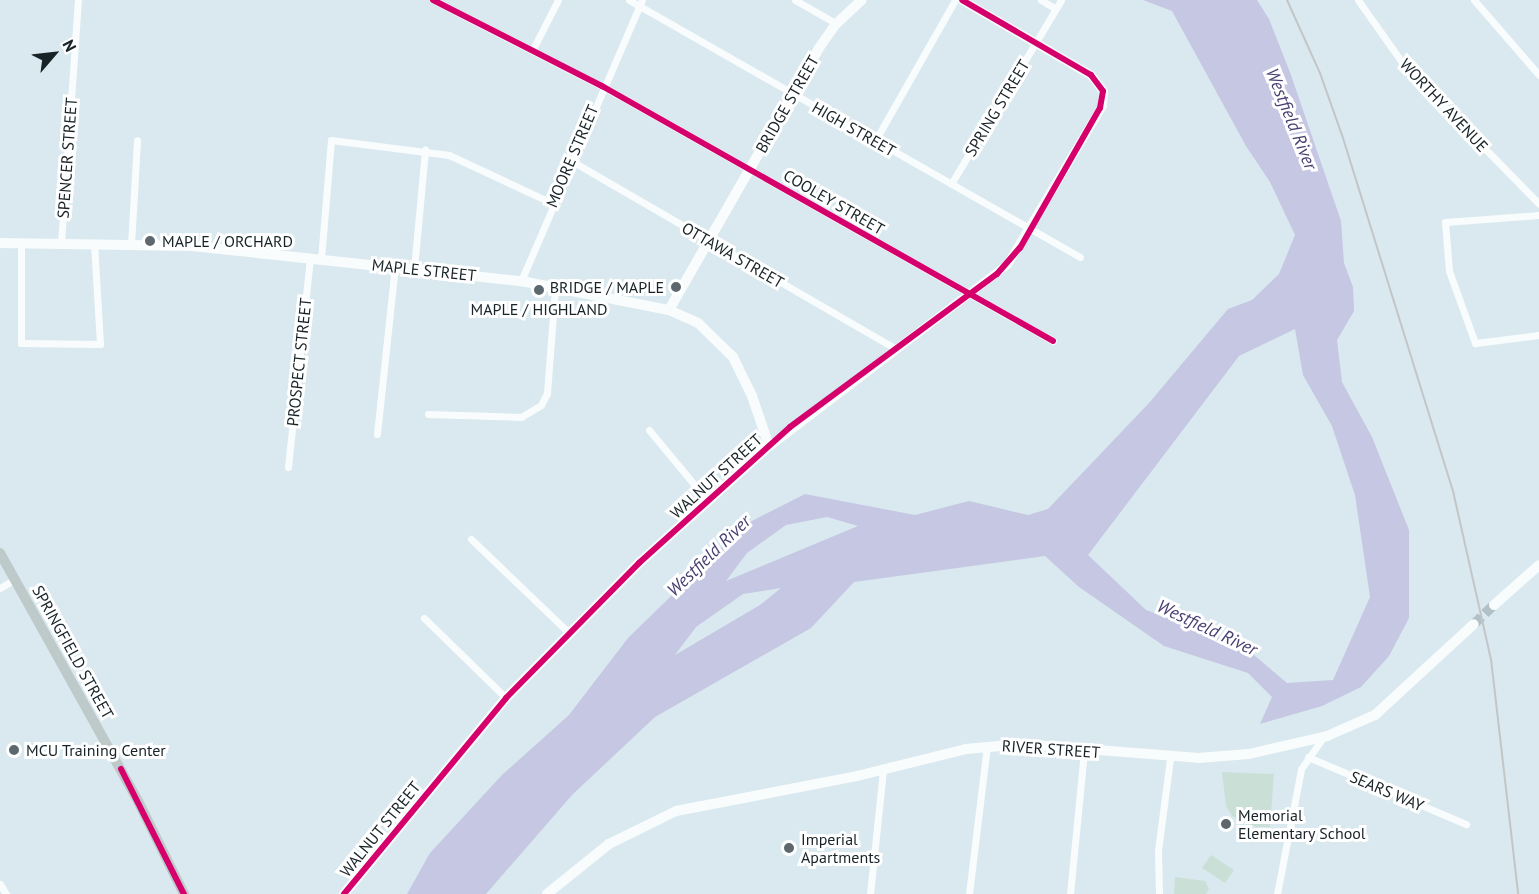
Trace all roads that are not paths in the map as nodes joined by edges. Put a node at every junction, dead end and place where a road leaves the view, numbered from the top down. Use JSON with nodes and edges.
{"nodes":[{"id":1,"x":78,"y":0,"type":"edge"},
{"id":2,"x":433,"y":0,"type":"edge"},
{"id":3,"x":558,"y":0,"type":"edge"},
{"id":4,"x":628,"y":0,"type":"edge"},
{"id":5,"x":795,"y":0,"type":"edge"},
{"id":6,"x":862,"y":0,"type":"edge"},
{"id":7,"x":955,"y":0,"type":"edge"},
{"id":8,"x":962,"y":0,"type":"edge"},
{"id":9,"x":1041,"y":0,"type":"edge"},
{"id":10,"x":1061,"y":0,"type":"edge"},
{"id":11,"x":1358,"y":0,"type":"edge"},
{"id":12,"x":1474,"y":0,"type":"edge"},
{"id":13,"x":643,"y":2,"type":"edge"},
{"id":14,"x":1056,"y":9,"type":"junction"},
{"id":15,"x":837,"y":24,"type":"junction"},
{"id":16,"x":1036,"y":43,"type":"junction"},
{"id":17,"x":533,"y":49,"type":"junction"},
{"id":18,"x":1539,"y":75,"type":"edge"},
{"id":19,"x":602,"y":86,"type":"junction"},
{"id":20,"x":794,"y":93,"type":"junction"},
{"id":21,"x":137,"y":140,"type":"dead end"},
{"id":22,"x":875,"y":141,"type":"junction"},
{"id":23,"x":425,"y":150,"type":"junction"},
{"id":24,"x":570,"y":160,"type":"junction"},
{"id":25,"x":750,"y":169,"type":"junction"},
{"id":26,"x":951,"y":184,"type":"junction"},
{"id":27,"x":552,"y":203,"type":"junction"},
{"id":28,"x":1539,"y":204,"type":"edge"},
{"id":29,"x":1539,"y":215,"type":"edge"},
{"id":30,"x":1031,"y":227,"type":"junction"},
{"id":31,"x":709,"y":241,"type":"junction"},
{"id":32,"x":0,"y":243,"type":"edge"},
{"id":33,"x":21,"y":243,"type":"junction"},
{"id":34,"x":61,"y":243,"type":"junction"},
{"id":35,"x":94,"y":244,"type":"junction"},
{"id":36,"x":131,"y":245,"type":"junction"},
{"id":37,"x":1080,"y":257,"type":"dead end"},
{"id":38,"x":316,"y":258,"type":"junction"},
{"id":39,"x":395,"y":266,"type":"junction"},
{"id":40,"x":414,"y":269,"type":"junction"},
{"id":41,"x":521,"y":281,"type":"junction"},
{"id":42,"x":555,"y":288,"type":"junction"},
{"id":43,"x":969,"y":294,"type":"junction"},
{"id":44,"x":669,"y":310,"type":"junction"},
{"id":45,"x":1539,"y":335,"type":"edge"},
{"id":46,"x":1053,"y":341,"type":"dead end"},
{"id":47,"x":896,"y":349,"type":"junction"},
{"id":48,"x":428,"y":414,"type":"dead end"},
{"id":49,"x":649,"y":429,"type":"dead end"},
{"id":50,"x":377,"y":434,"type":"dead end"},
{"id":51,"x":769,"y":446,"type":"junction"},
{"id":52,"x":288,"y":467,"type":"dead end"},
{"id":53,"x":708,"y":501,"type":"junction"},
{"id":54,"x":471,"y":539,"type":"dead end"},
{"id":55,"x":0,"y":553,"type":"edge"},
{"id":56,"x":1539,"y":565,"type":"edge"},
{"id":57,"x":15,"y":579,"type":"junction"},
{"id":58,"x":0,"y":588,"type":"edge"},
{"id":59,"x":1494,"y":606,"type":"tunnel mouth"},
{"id":60,"x":424,"y":618,"type":"dead end"},
{"id":61,"x":1474,"y":624,"type":"tunnel mouth"},
{"id":62,"x":570,"y":634,"type":"junction"},
{"id":63,"x":506,"y":698,"type":"junction"},
{"id":64,"x":1323,"y":737,"type":"junction"},
{"id":65,"x":987,"y":746,"type":"junction"},
{"id":66,"x":1084,"y":751,"type":"junction"},
{"id":67,"x":1170,"y":758,"type":"junction"},
{"id":68,"x":1308,"y":758,"type":"junction"},
{"id":69,"x":883,"y":771,"type":"junction"},
{"id":70,"x":1466,"y":824,"type":"dead end"},
{"id":71,"x":0,"y":884,"type":"edge"},
{"id":72,"x":6,"y":894,"type":"edge"},
{"id":73,"x":184,"y":894,"type":"edge"},
{"id":74,"x":344,"y":894,"type":"edge"},
{"id":75,"x":547,"y":894,"type":"edge"},
{"id":76,"x":870,"y":894,"type":"edge"},
{"id":77,"x":969,"y":894,"type":"edge"},
{"id":78,"x":1070,"y":894,"type":"edge"},
{"id":79,"x":1159,"y":894,"type":"edge"},
{"id":80,"x":1277,"y":894,"type":"edge"}],
"edges":[{"from":1,"to":34,"type":"street","name":"SPENCER STREET"},
{"from":2,"to":17,"type":"street","name":"COOLEY STREET"},
{"from":3,"to":17,"type":"street"},
{"from":4,"to":13,"type":"street","name":"HIGH STREET"},
{"from":5,"to":15,"type":"street"},
{"from":6,"to":15,"type":"main road","name":"BRIDGE STREET"},
{"from":7,"to":22,"type":"street"},
{"from":8,"to":16,"type":"street"},
{"from":9,"to":14,"type":"street"},
{"from":10,"to":14,"type":"street","name":"SPRING STREET"},
{"from":11,"to":28,"type":"street","name":"WORTHY AVENUE"},
{"from":12,"to":18,"type":"street"},
{"from":13,"to":19,"type":"street","name":"MOORE STREET"},
{"from":13,"to":20,"type":"street","name":"HIGH STREET"},
{"from":14,"to":16,"type":"street","name":"SPRING STREET"},
{"from":15,"to":20,"type":"main road","name":"BRIDGE STREET"},
{"from":16,"to":26,"type":"street","name":"SPRING STREET"},
{"from":16,"to":30,"type":"street","name":"WALNUT STREET"},
{"from":17,"to":19,"type":"street","name":"COOLEY STREET"},
{"from":19,"to":24,"type":"street","name":"MOORE STREET"},
{"from":19,"to":25,"type":"street","name":"COOLEY STREET"},
{"from":20,"to":22,"type":"street","name":"HIGH STREET"},
{"from":20,"to":25,"type":"main road","name":"BRIDGE STREET"},
{"from":21,"to":36,"type":"street"},
{"from":22,"to":26,"type":"street","name":"HIGH STREET"},
{"from":23,"to":27,"type":"street"},
{"from":23,"to":38,"type":"street","name":"PROSPECT STREET"},
{"from":23,"to":40,"type":"street"},
{"from":24,"to":27,"type":"street","name":"MOORE STREET"},
{"from":24,"to":31,"type":"street","name":"OTTAWA STREET"},
{"from":25,"to":31,"type":"main road","name":"BRIDGE STREET"},
{"from":25,"to":43,"type":"street","name":"COOLEY STREET"},
{"from":26,"to":30,"type":"street","name":"HIGH STREET"},
{"from":27,"to":41,"type":"street","name":"MOORE STREET"},
{"from":29,"to":45,"type":"street"},
{"from":30,"to":37,"type":"street","name":"HIGH STREET"},
{"from":30,"to":43,"type":"street","name":"WALNUT STREET"},
{"from":31,"to":44,"type":"main road","name":"BRIDGE STREET"},
{"from":31,"to":47,"type":"street","name":"OTTAWA STREET"},
{"from":32,"to":33,"type":"main road","name":"MAPLE STREET"},
{"from":33,"to":34,"type":"main road","name":"MAPLE STREET"},
{"from":33,"to":35,"type":"street"},
{"from":34,"to":35,"type":"main road","name":"MAPLE STREET"},
{"from":35,"to":36,"type":"main road","name":"MAPLE STREET"},
{"from":36,"to":38,"type":"main road","name":"MAPLE STREET"},
{"from":38,"to":39,"type":"main road","name":"MAPLE STREET"},
{"from":38,"to":52,"type":"street","name":"PROSPECT STREET"},
{"from":39,"to":40,"type":"main road","name":"MAPLE STREET"},
{"from":39,"to":50,"type":"street"},
{"from":40,"to":41,"type":"main road","name":"MAPLE STREET"},
{"from":41,"to":42,"type":"main road","name":"MAPLE STREET"},
{"from":42,"to":44,"type":"main road","name":"MAPLE STREET"},
{"from":42,"to":48,"type":"street"},
{"from":43,"to":46,"type":"street","name":"COOLEY STREET"},
{"from":43,"to":47,"type":"street","name":"WALNUT STREET"},
{"from":44,"to":51,"type":"main road","name":"MAPLE STREET"},
{"from":47,"to":51,"type":"street","name":"WALNUT STREET"},
{"from":49,"to":53,"type":"street"},
{"from":51,"to":53,"type":"main road","name":"WALNUT STREET"},
{"from":53,"to":62,"type":"main road","name":"WALNUT STREET"},
{"from":54,"to":62,"type":"street"},
{"from":55,"to":57,"type":"main road","name":"SPRINGFIELD STREET"},
{"from":56,"to":59,"type":"main road"},
{"from":57,"to":58,"type":"street"},
{"from":57,"to":73,"type":"main road","name":"SPRINGFIELD STREET"},
{"from":60,"to":63,"type":"street"},
{"from":61,"to":64,"type":"main road","name":"RIVER STREET"},
{"from":62,"to":63,"type":"main road","name":"WALNUT STREET"},
{"from":63,"to":74,"type":"main road","name":"WALNUT STREET"},
{"from":64,"to":67,"type":"main road","name":"RIVER STREET"},
{"from":64,"to":68,"type":"street"},
{"from":65,"to":66,"type":"main road","name":"RIVER STREET"},
{"from":65,"to":69,"type":"main road","name":"RIVER STREET"},
{"from":65,"to":77,"type":"street"},
{"from":66,"to":67,"type":"main road","name":"RIVER STREET"},
{"from":66,"to":78,"type":"street"},
{"from":67,"to":79,"type":"street"},
{"from":68,"to":70,"type":"street","name":"SEARS WAY"},
{"from":68,"to":80,"type":"street"},
{"from":69,"to":75,"type":"main road","name":"RIVER STREET"},
{"from":69,"to":76,"type":"street"},
{"from":71,"to":72,"type":"street"}]}
